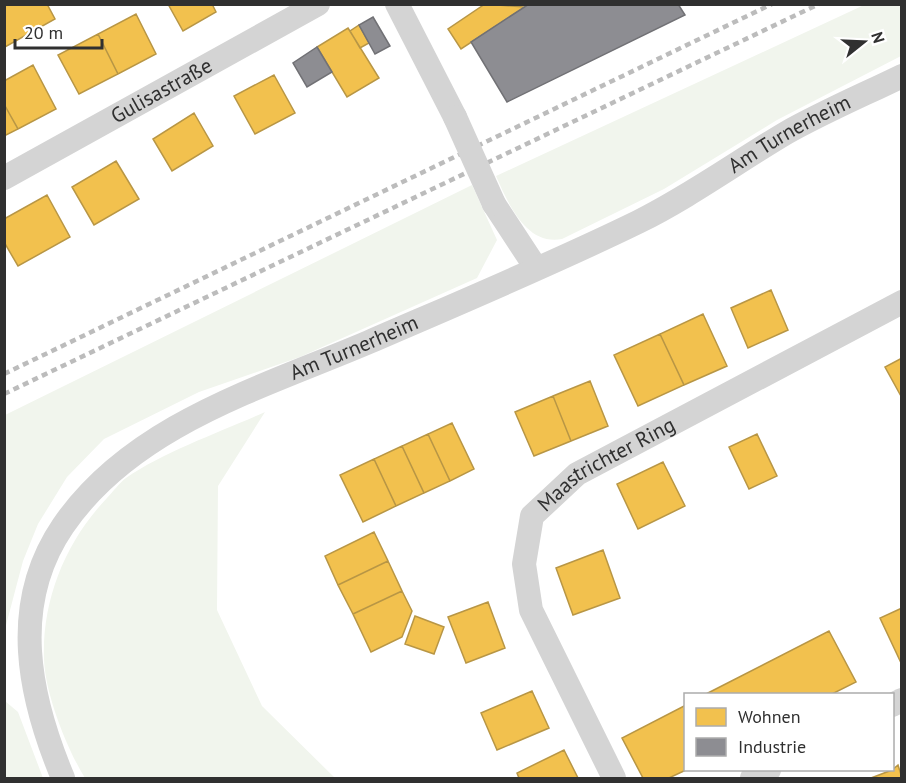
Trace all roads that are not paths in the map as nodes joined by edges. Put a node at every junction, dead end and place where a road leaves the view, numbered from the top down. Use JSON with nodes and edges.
{"nodes":[{"id":1,"x":318,"y":4,"type":"edge"},
{"id":2,"x":397,"y":4,"type":"edge"},
{"id":3,"x":902,"y":76,"type":"edge"},
{"id":4,"x":4,"y":178,"type":"edge"},
{"id":5,"x":536,"y":268,"type":"junction"},
{"id":6,"x":902,"y":303,"type":"edge"},
{"id":7,"x":767,"y":771,"type":"edge"},
{"id":8,"x":63,"y":778,"type":"edge"},
{"id":9,"x":614,"y":778,"type":"edge"},
{"id":10,"x":752,"y":778,"type":"edge"}],
"edges":[{"from":1,"to":4,"type":"street","name":"Gulisastraße"},
{"from":2,"to":5,"type":"street","bridge":true},
{"from":3,"to":5,"type":"street","name":"Am Turnerheim"},
{"from":5,"to":8,"type":"street","name":"Am Turnerheim"},
{"from":6,"to":9,"type":"street","name":"Maastrichter Ring"},
{"from":7,"to":10,"type":"street"}]}
